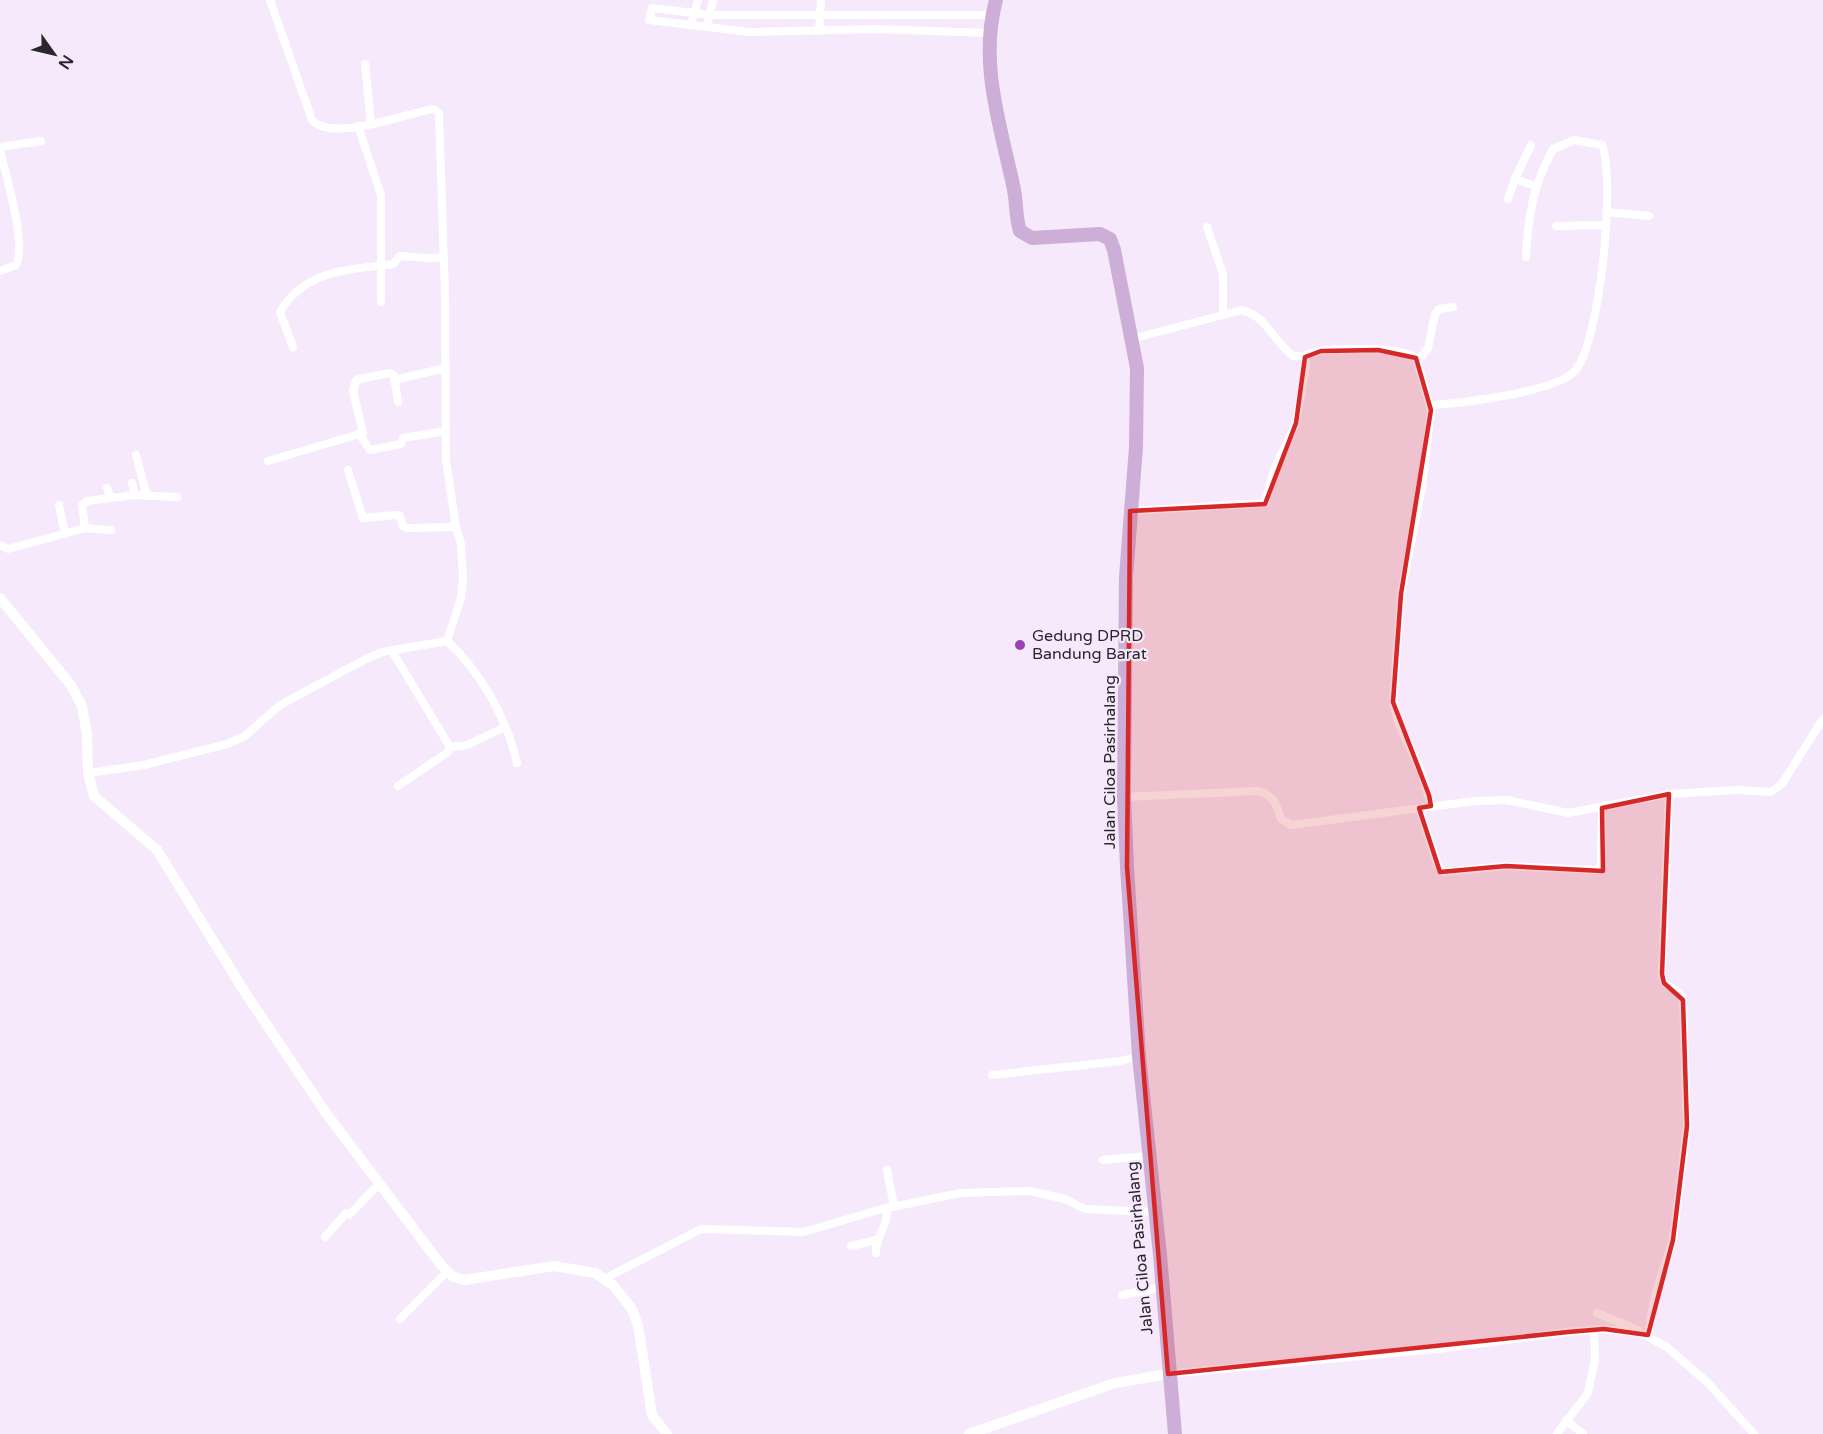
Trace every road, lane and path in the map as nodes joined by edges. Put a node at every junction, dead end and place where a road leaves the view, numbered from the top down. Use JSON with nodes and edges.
{"nodes":[{"id":1,"x":270,"y":0,"type":"edge"},
{"id":2,"x":698,"y":0,"type":"edge"},
{"id":3,"x":713,"y":0,"type":"edge"},
{"id":4,"x":821,"y":0,"type":"edge"},
{"id":5,"x":996,"y":0,"type":"edge"},
{"id":6,"x":695,"y":13,"type":"junction"},
{"id":7,"x":710,"y":15,"type":"junction"},
{"id":8,"x":992,"y":15,"type":"junction"},
{"id":9,"x":820,"y":17,"type":"junction"},
{"id":10,"x":691,"y":25,"type":"junction"},
{"id":11,"x":707,"y":26,"type":"junction"},
{"id":12,"x":819,"y":31,"type":"junction"},
{"id":13,"x":989,"y":33,"type":"junction"},
{"id":14,"x":365,"y":64,"type":"dead end"},
{"id":15,"x":371,"y":124,"type":"junction"},
{"id":16,"x":358,"y":126,"type":"junction"},
{"id":17,"x":41,"y":141,"type":"dead end"},
{"id":18,"x":1531,"y":145,"type":"dead end"},
{"id":19,"x":0,"y":149,"type":"edge"},
{"id":20,"x":1515,"y":179,"type":"junction"},
{"id":21,"x":1535,"y":186,"type":"junction"},
{"id":22,"x":1509,"y":199,"type":"dead end"},
{"id":23,"x":1606,"y":212,"type":"junction"},
{"id":24,"x":1649,"y":216,"type":"dead end"},
{"id":25,"x":1605,"y":225,"type":"junction"},
{"id":26,"x":1556,"y":226,"type":"dead end"},
{"id":27,"x":1207,"y":227,"type":"dead end"},
{"id":28,"x":443,"y":257,"type":"junction"},
{"id":29,"x":1526,"y":257,"type":"dead end"},
{"id":30,"x":381,"y":266,"type":"junction"},
{"id":31,"x":0,"y":271,"type":"edge"},
{"id":32,"x":381,"y":302,"type":"dead end"},
{"id":33,"x":1453,"y":307,"type":"dead end"},
{"id":34,"x":1223,"y":312,"type":"junction"},
{"id":35,"x":1131,"y":339,"type":"junction"},
{"id":36,"x":292,"y":347,"type":"dead end"},
{"id":37,"x":1305,"y":357,"type":"junction"},
{"id":38,"x":1418,"y":361,"type":"junction"},
{"id":39,"x":446,"y":368,"type":"junction"},
{"id":40,"x":394,"y":380,"type":"junction"},
{"id":41,"x":398,"y":402,"type":"dead end"},
{"id":42,"x":1431,"y":405,"type":"junction"},
{"id":43,"x":446,"y":431,"type":"junction"},
{"id":44,"x":360,"y":435,"type":"junction"},
{"id":45,"x":136,"y":454,"type":"dead end"},
{"id":46,"x":268,"y":461,"type":"dead end"},
{"id":47,"x":348,"y":470,"type":"dead end"},
{"id":48,"x":132,"y":483,"type":"dead end"},
{"id":49,"x":107,"y":488,"type":"dead end"},
{"id":50,"x":135,"y":495,"type":"junction"},
{"id":51,"x":147,"y":496,"type":"junction"},
{"id":52,"x":177,"y":497,"type":"dead end"},
{"id":53,"x":111,"y":498,"type":"junction"},
{"id":54,"x":59,"y":505,"type":"dead end"},
{"id":55,"x":1130,"y":512,"type":"junction"},
{"id":56,"x":456,"y":527,"type":"junction"},
{"id":57,"x":85,"y":528,"type":"junction"},
{"id":58,"x":111,"y":530,"type":"dead end"},
{"id":59,"x":65,"y":534,"type":"junction"},
{"id":60,"x":0,"y":545,"type":"edge"},
{"id":61,"x":0,"y":598,"type":"edge"},
{"id":62,"x":447,"y":641,"type":"junction"},
{"id":63,"x":392,"y":651,"type":"junction"},
{"id":64,"x":1823,"y":719,"type":"edge"},
{"id":65,"x":505,"y":727,"type":"junction"},
{"id":66,"x":450,"y":747,"type":"junction"},
{"id":67,"x":517,"y":763,"type":"dead end"},
{"id":68,"x":88,"y":773,"type":"junction"},
{"id":69,"x":398,"y":786,"type":"dead end"},
{"id":70,"x":1669,"y":794,"type":"junction"},
{"id":71,"x":1125,"y":797,"type":"junction"},
{"id":72,"x":1431,"y":806,"type":"junction"},
{"id":73,"x":1419,"y":808,"type":"junction"},
{"id":74,"x":1602,"y":808,"type":"junction"},
{"id":75,"x":1139,"y":1056,"type":"junction"},
{"id":76,"x":992,"y":1075,"type":"dead end"},
{"id":77,"x":1148,"y":1156,"type":"junction"},
{"id":78,"x":1103,"y":1160,"type":"dead end"},
{"id":79,"x":887,"y":1170,"type":"dead end"},
{"id":80,"x":379,"y":1184,"type":"junction"},
{"id":81,"x":891,"y":1207,"type":"junction"},
{"id":82,"x":1153,"y":1212,"type":"junction"},
{"id":83,"x":325,"y":1237,"type":"dead end"},
{"id":84,"x":876,"y":1240,"type":"junction"},
{"id":85,"x":851,"y":1246,"type":"dead end"},
{"id":86,"x":876,"y":1253,"type":"dead end"},
{"id":87,"x":447,"y":1272,"type":"junction"},
{"id":88,"x":604,"y":1279,"type":"junction"},
{"id":89,"x":1162,"y":1287,"type":"junction"},
{"id":90,"x":1122,"y":1295,"type":"dead end"},
{"id":91,"x":1597,"y":1313,"type":"dead end"},
{"id":92,"x":400,"y":1320,"type":"dead end"},
{"id":93,"x":1594,"y":1330,"type":"junction"},
{"id":94,"x":1644,"y":1334,"type":"junction"},
{"id":95,"x":1168,"y":1374,"type":"junction"},
{"id":96,"x":1566,"y":1420,"type":"junction"},
{"id":97,"x":667,"y":1434,"type":"edge"},
{"id":98,"x":969,"y":1434,"type":"edge"},
{"id":99,"x":1175,"y":1434,"type":"edge"},
{"id":100,"x":1557,"y":1434,"type":"edge"},
{"id":101,"x":1583,"y":1434,"type":"edge"},
{"id":102,"x":1754,"y":1434,"type":"edge"}],
"edges":[{"from":1,"to":16,"type":"street"},
{"from":2,"to":6,"type":"street"},
{"from":3,"to":7,"type":"street"},
{"from":4,"to":9,"type":"street"},
{"from":5,"to":8,"type":"main road","name":"Jalan Ciloa Pasirhalang"},
{"from":6,"to":7,"type":"street"},
{"from":6,"to":10,"type":"street"},
{"from":6,"to":10,"type":"street"},
{"from":7,"to":9,"type":"street"},
{"from":7,"to":11,"type":"street"},
{"from":8,"to":9,"type":"street"},
{"from":8,"to":13,"type":"main road","name":"Jalan Ciloa Pasirhalang"},
{"from":9,"to":12,"type":"street"},
{"from":10,"to":11,"type":"street"},
{"from":11,"to":12,"type":"street"},
{"from":12,"to":13,"type":"street"},
{"from":13,"to":35,"type":"main road","name":"Jalan Ciloa Pasirhalang"},
{"from":14,"to":15,"type":"street"},
{"from":15,"to":16,"type":"street"},
{"from":15,"to":28,"type":"street"},
{"from":16,"to":30,"type":"street"},
{"from":17,"to":19,"type":"street"},
{"from":18,"to":20,"type":"street"},
{"from":19,"to":31,"type":"street"},
{"from":20,"to":21,"type":"street"},
{"from":20,"to":22,"type":"street"},
{"from":21,"to":23,"type":"street"},
{"from":21,"to":29,"type":"street"},
{"from":23,"to":24,"type":"street"},
{"from":23,"to":25,"type":"street"},
{"from":25,"to":26,"type":"street"},
{"from":25,"to":42,"type":"street"},
{"from":27,"to":34,"type":"street"},
{"from":28,"to":30,"type":"street"},
{"from":28,"to":39,"type":"street"},
{"from":30,"to":32,"type":"street"},
{"from":30,"to":36,"type":"street"},
{"from":33,"to":38,"type":"street"},
{"from":34,"to":35,"type":"street"},
{"from":34,"to":37,"type":"street"},
{"from":35,"to":55,"type":"main road","name":"Jalan Ciloa Pasirhalang"},
{"from":37,"to":38,"type":"street"},
{"from":37,"to":55,"type":"street"},
{"from":38,"to":42,"type":"street"},
{"from":39,"to":40,"type":"street"},
{"from":39,"to":43,"type":"street"},
{"from":40,"to":41,"type":"street"},
{"from":40,"to":44,"type":"street"},
{"from":42,"to":72,"type":"street"},
{"from":43,"to":44,"type":"street"},
{"from":43,"to":56,"type":"street"},
{"from":44,"to":46,"type":"street"},
{"from":45,"to":51,"type":"street"},
{"from":47,"to":56,"type":"street"},
{"from":48,"to":50,"type":"street"},
{"from":49,"to":53,"type":"street"},
{"from":50,"to":51,"type":"street"},
{"from":50,"to":53,"type":"street"},
{"from":51,"to":52,"type":"street"},
{"from":53,"to":57,"type":"street"},
{"from":54,"to":59,"type":"street"},
{"from":55,"to":71,"type":"main road","name":"Jalan Ciloa Pasirhalang"},
{"from":56,"to":62,"type":"street"},
{"from":57,"to":58,"type":"street"},
{"from":57,"to":59,"type":"street"},
{"from":59,"to":60,"type":"street"},
{"from":61,"to":68,"type":"street"},
{"from":62,"to":63,"type":"street"},
{"from":62,"to":65,"type":"street"},
{"from":63,"to":66,"type":"street"},
{"from":63,"to":68,"type":"street"},
{"from":64,"to":70,"type":"street"},
{"from":65,"to":66,"type":"street"},
{"from":65,"to":67,"type":"street"},
{"from":66,"to":69,"type":"street"},
{"from":68,"to":80,"type":"street"},
{"from":70,"to":74,"type":"street"},
{"from":70,"to":94,"type":"street"},
{"from":71,"to":73,"type":"street"},
{"from":71,"to":75,"type":"main road","name":"Jalan Ciloa Pasirhalang"},
{"from":72,"to":73,"type":"street"},
{"from":72,"to":74,"type":"street"},
{"from":73,"to":74,"type":"street"},
{"from":75,"to":76,"type":"street"},
{"from":75,"to":77,"type":"main road","name":"Jalan Ciloa Pasirhalang"},
{"from":77,"to":78,"type":"street"},
{"from":77,"to":82,"type":"main road","name":"Jalan Ciloa Pasirhalang"},
{"from":79,"to":81,"type":"street"},
{"from":80,"to":83,"type":"street"},
{"from":80,"to":87,"type":"street"},
{"from":81,"to":82,"type":"street"},
{"from":81,"to":84,"type":"street"},
{"from":81,"to":88,"type":"street"},
{"from":82,"to":89,"type":"main road","name":"Jalan Ciloa Pasirhalang"},
{"from":84,"to":85,"type":"street"},
{"from":84,"to":86,"type":"street"},
{"from":87,"to":88,"type":"street"},
{"from":87,"to":92,"type":"street"},
{"from":88,"to":97,"type":"street"},
{"from":89,"to":90,"type":"street"},
{"from":89,"to":95,"type":"main road","name":"Jalan Ciloa Pasirhalang"},
{"from":91,"to":94,"type":"street"},
{"from":93,"to":94,"type":"street"},
{"from":93,"to":95,"type":"street"},
{"from":93,"to":96,"type":"street"},
{"from":94,"to":102,"type":"street"},
{"from":95,"to":98,"type":"street"},
{"from":95,"to":99,"type":"main road","name":"Jalan Ciloa Pasirhalang"},
{"from":96,"to":100,"type":"street"},
{"from":96,"to":101,"type":"street"}]}
